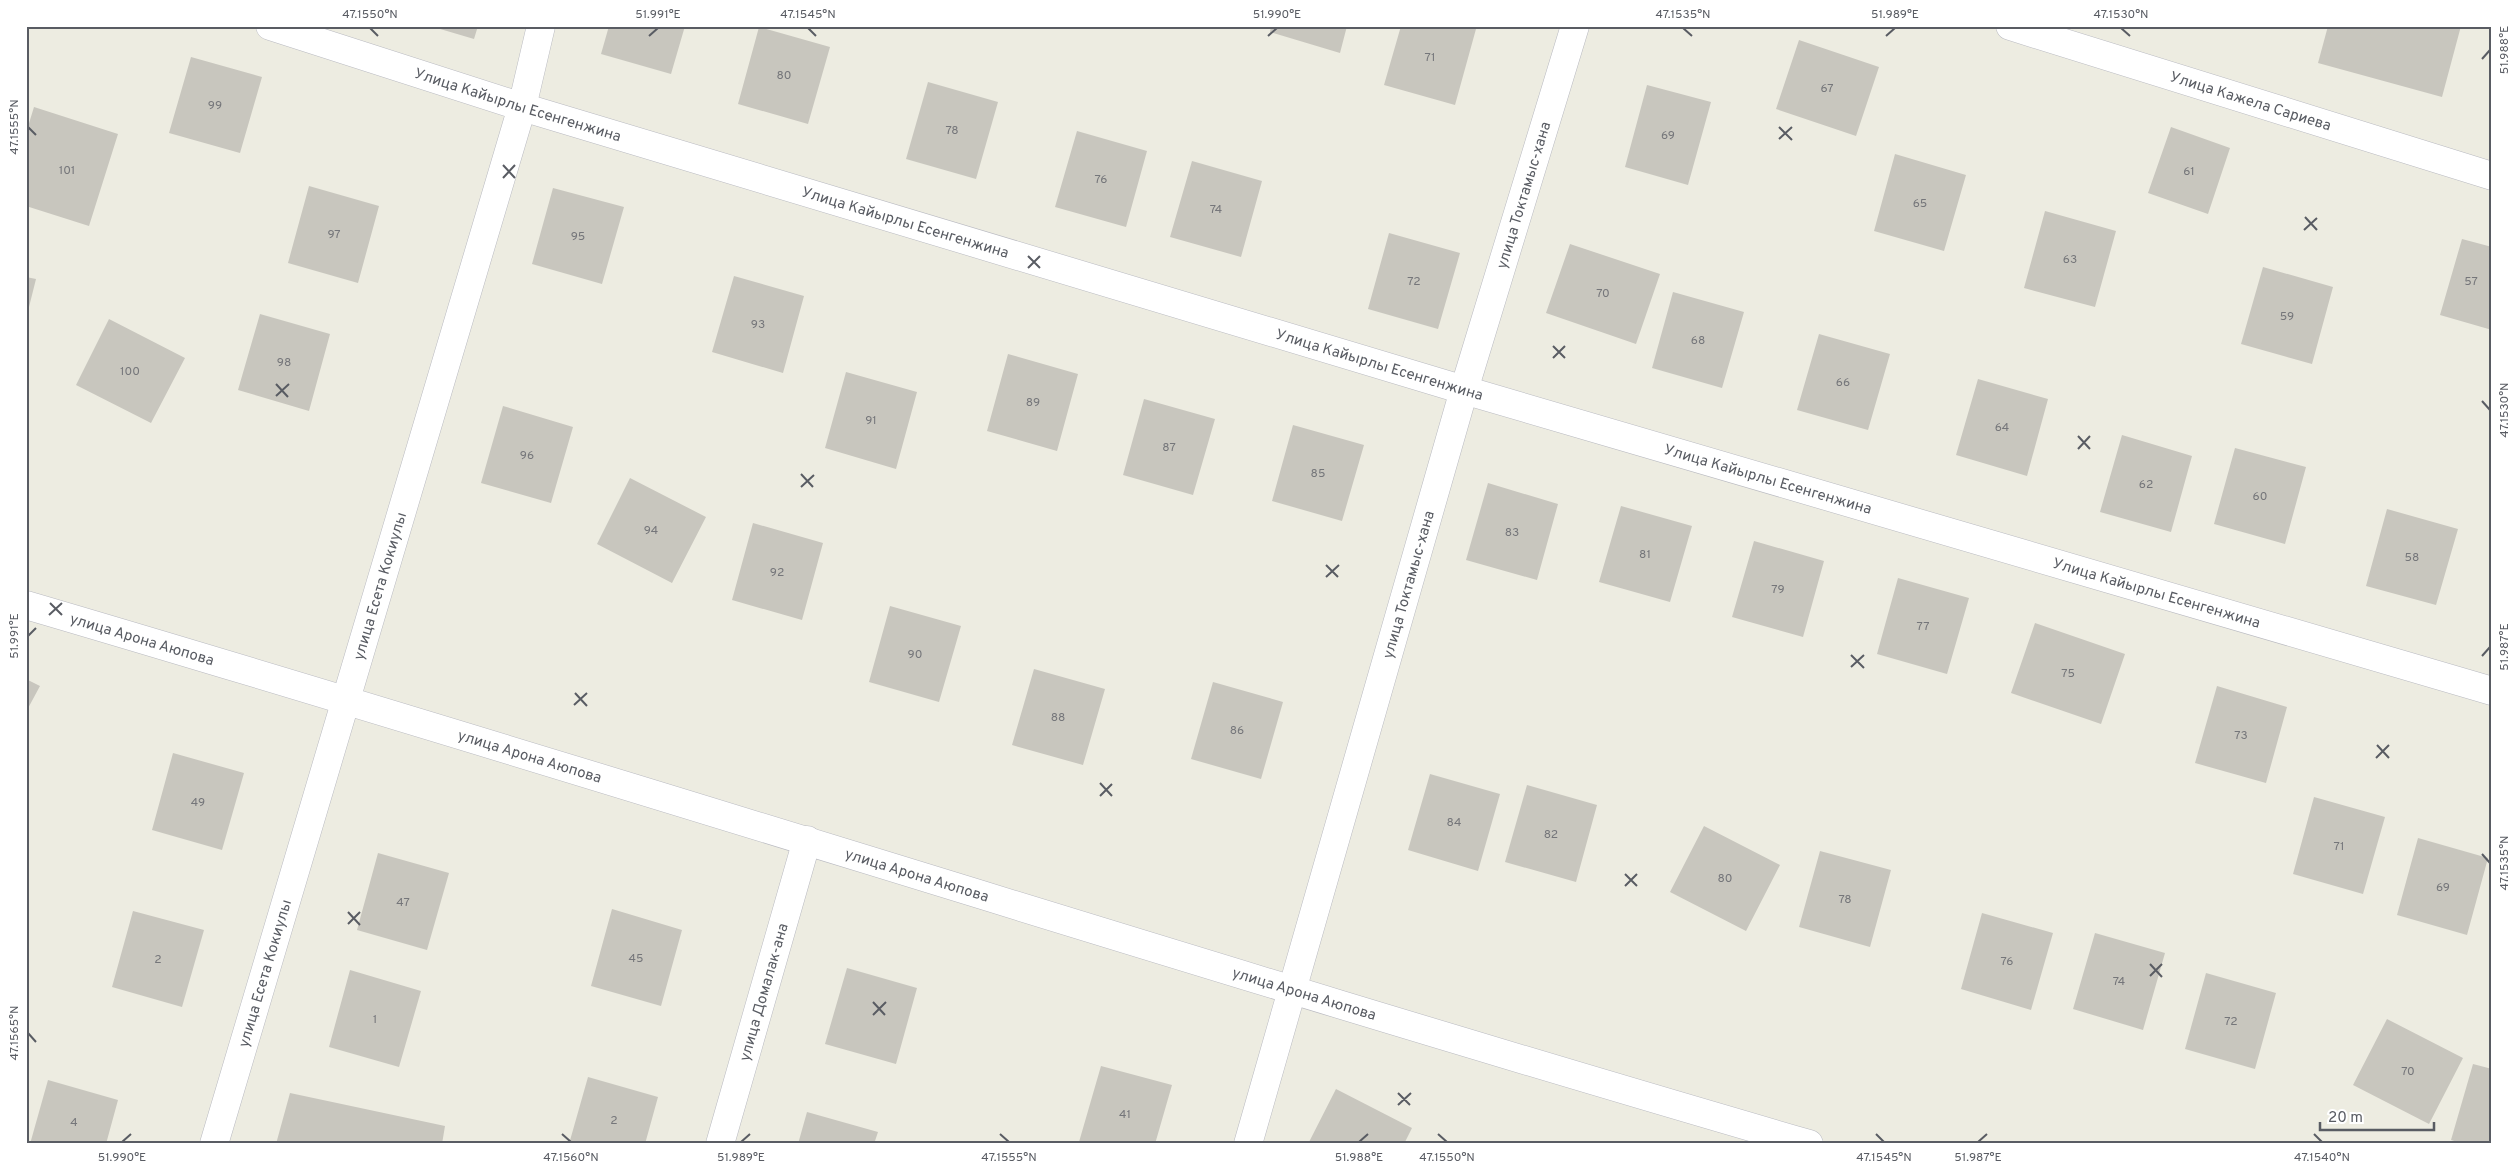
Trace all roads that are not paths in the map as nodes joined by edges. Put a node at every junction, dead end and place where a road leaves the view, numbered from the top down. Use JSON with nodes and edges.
{"nodes":[{"id":1,"x":270,"y":26,"type":"edge"},
{"id":2,"x":541,"y":26,"type":"edge"},
{"id":3,"x":1575,"y":26,"type":"edge"},
{"id":4,"x":2010,"y":26,"type":"edge"},
{"id":5,"x":522,"y":107,"type":"junction"},
{"id":6,"x":2492,"y":176,"type":"edge"},
{"id":7,"x":1464,"y":390,"type":"junction"},
{"id":8,"x":26,"y":605,"type":"edge"},
{"id":9,"x":2492,"y":691,"type":"edge"},
{"id":10,"x":346,"y":699,"type":"junction"},
{"id":11,"x":807,"y":840,"type":"junction"},
{"id":12,"x":1291,"y":990,"type":"junction"},
{"id":13,"x":1763,"y":1137,"type":"edge"},
{"id":14,"x":214,"y":1144,"type":"edge"},
{"id":15,"x":720,"y":1144,"type":"edge"},
{"id":16,"x":1248,"y":1144,"type":"edge"},
{"id":17,"x":1809,"y":1144,"type":"edge"}],
"edges":[{"from":1,"to":5,"type":"street","name":"Улица Кайырлы Есенгенжина"},
{"from":2,"to":5,"type":"street","name":"улица Есета Кокиулы"},
{"from":3,"to":7,"type":"street","name":"улица Токтамыс-хана"},
{"from":4,"to":6,"type":"street","name":"Улица Кажела Сариева"},
{"from":5,"to":7,"type":"street","name":"Улица Кайырлы Есенгенжина"},
{"from":5,"to":10,"type":"street","name":"улица Есета Кокиулы"},
{"from":7,"to":9,"type":"street","name":"Улица Кайырлы Есенгенжина"},
{"from":7,"to":12,"type":"street","name":"улица Токтамыс-хана"},
{"from":8,"to":10,"type":"street","name":"улица Арона Аюпова"},
{"from":10,"to":11,"type":"street","name":"улица Арона Аюпова"},
{"from":10,"to":14,"type":"street","name":"улица Есета Кокиулы"},
{"from":11,"to":12,"type":"street","name":"улица Арона Аюпова"},
{"from":11,"to":15,"type":"street","name":"улица Домалак-ана"},
{"from":12,"to":13,"type":"street","name":"улица Арона Аюпова"},
{"from":12,"to":16,"type":"street","name":"улица Токтамыс-хана"},
{"from":13,"to":17,"type":"street","name":"улица Арона Аюпова"}]}
